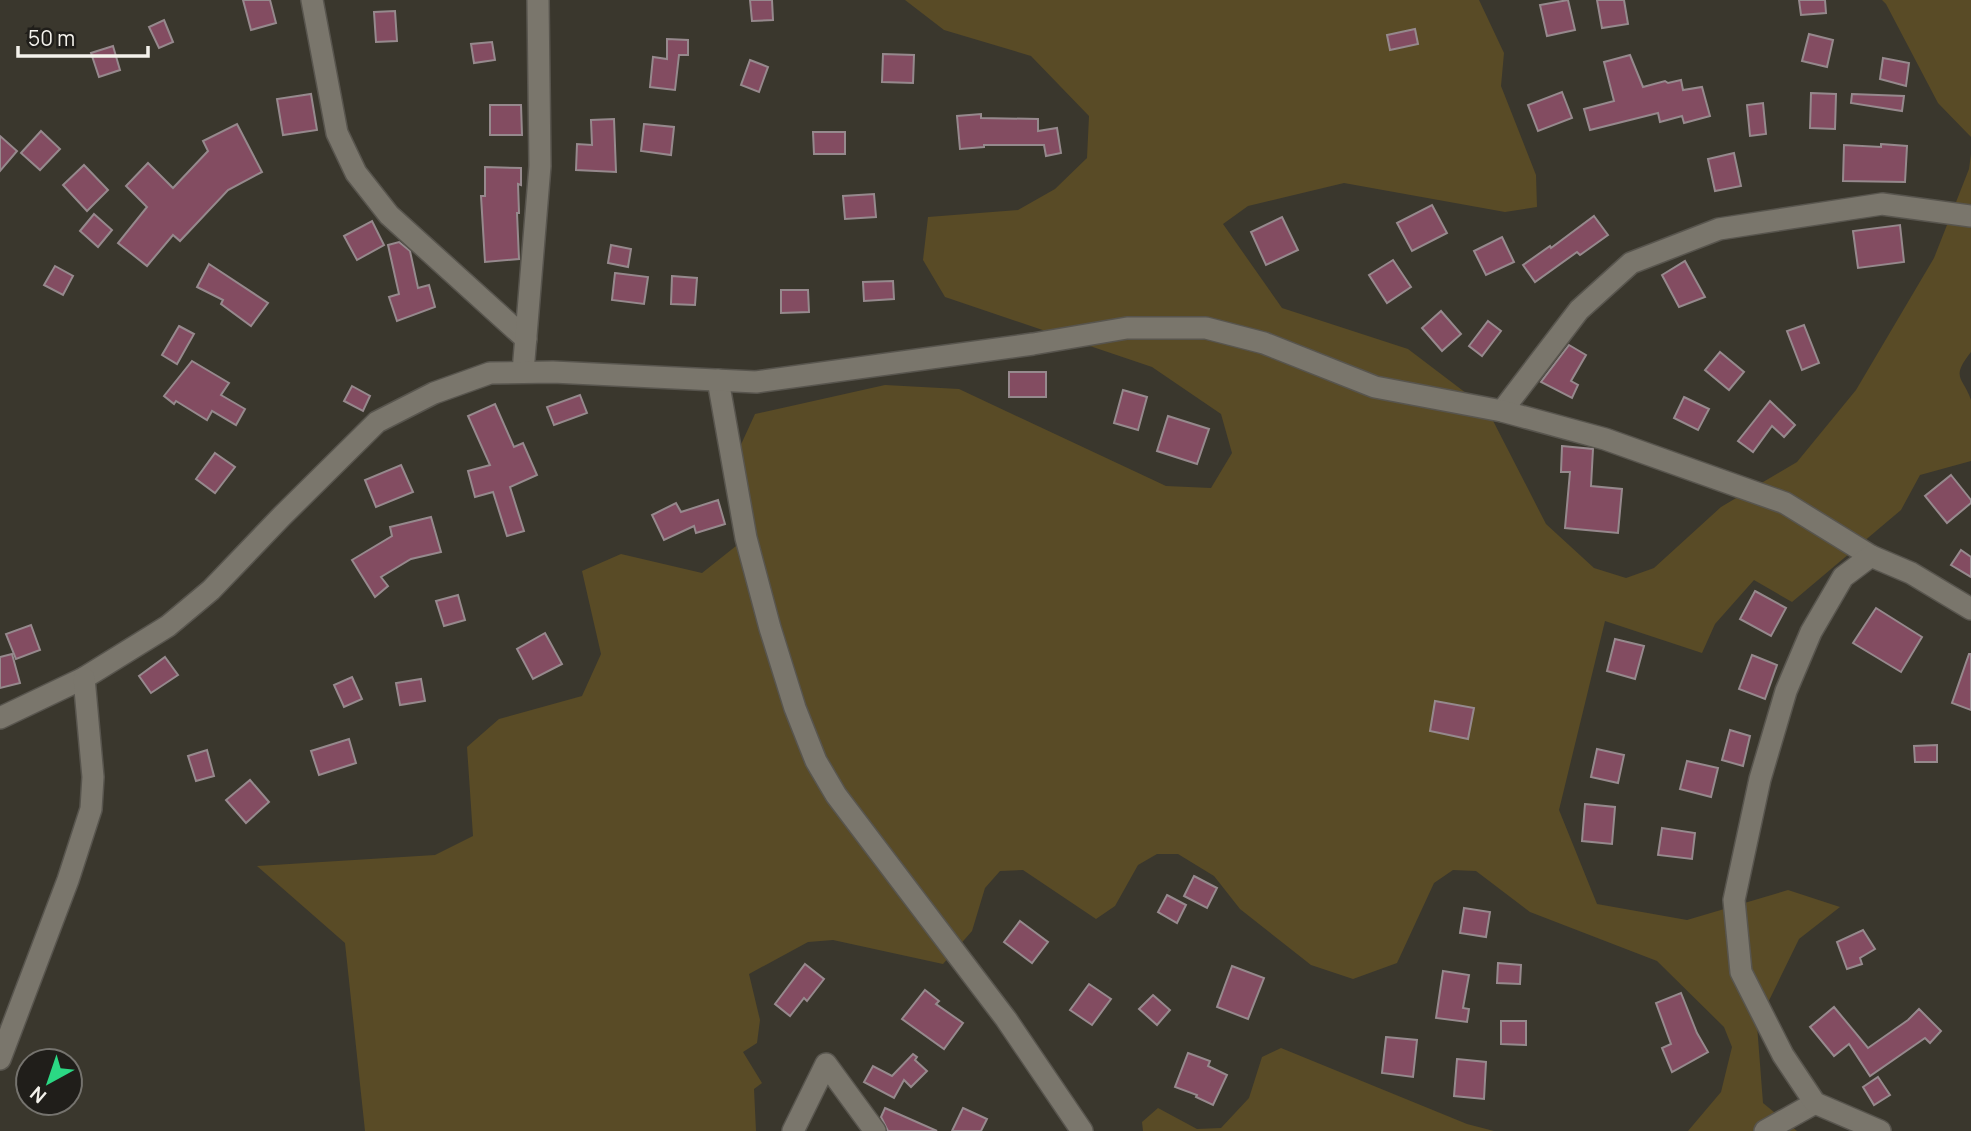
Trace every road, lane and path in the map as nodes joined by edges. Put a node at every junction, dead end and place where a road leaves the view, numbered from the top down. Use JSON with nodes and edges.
{"nodes":[{"id":1,"x":312,"y":0,"type":"edge"},
{"id":2,"x":538,"y":0,"type":"edge"},
{"id":3,"x":1971,"y":216,"type":"edge"},
{"id":4,"x":526,"y":339,"type":"junction"},
{"id":5,"x":523,"y":372,"type":"junction"},
{"id":6,"x":718,"y":380,"type":"junction"},
{"id":7,"x":1502,"y":411,"type":"junction"},
{"id":8,"x":1871,"y":556,"type":"junction"},
{"id":9,"x":1971,"y":609,"type":"edge"},
{"id":10,"x":84,"y":678,"type":"junction"},
{"id":11,"x":0,"y":718,"type":"edge"},
{"id":12,"x":0,"y":1059,"type":"edge"},
{"id":13,"x":1815,"y":1102,"type":"junction"},
{"id":14,"x":793,"y":1131,"type":"edge"},
{"id":15,"x":875,"y":1131,"type":"edge"},
{"id":16,"x":1082,"y":1131,"type":"edge"},
{"id":17,"x":1765,"y":1131,"type":"edge"},
{"id":18,"x":1880,"y":1131,"type":"edge"}],
"edges":[{"from":1,"to":4,"type":"street"},
{"from":2,"to":4,"type":"street"},
{"from":3,"to":7,"type":"street"},
{"from":4,"to":5,"type":"street"},
{"from":5,"to":6,"type":"street"},
{"from":5,"to":10,"type":"street"},
{"from":6,"to":7,"type":"street"},
{"from":6,"to":16,"type":"street"},
{"from":7,"to":8,"type":"street"},
{"from":8,"to":9,"type":"street"},
{"from":8,"to":13,"type":"street"},
{"from":10,"to":11,"type":"street"},
{"from":10,"to":12,"type":"street"},
{"from":13,"to":17,"type":"street"},
{"from":13,"to":18,"type":"street"},
{"from":14,"to":15,"type":"street"}]}
